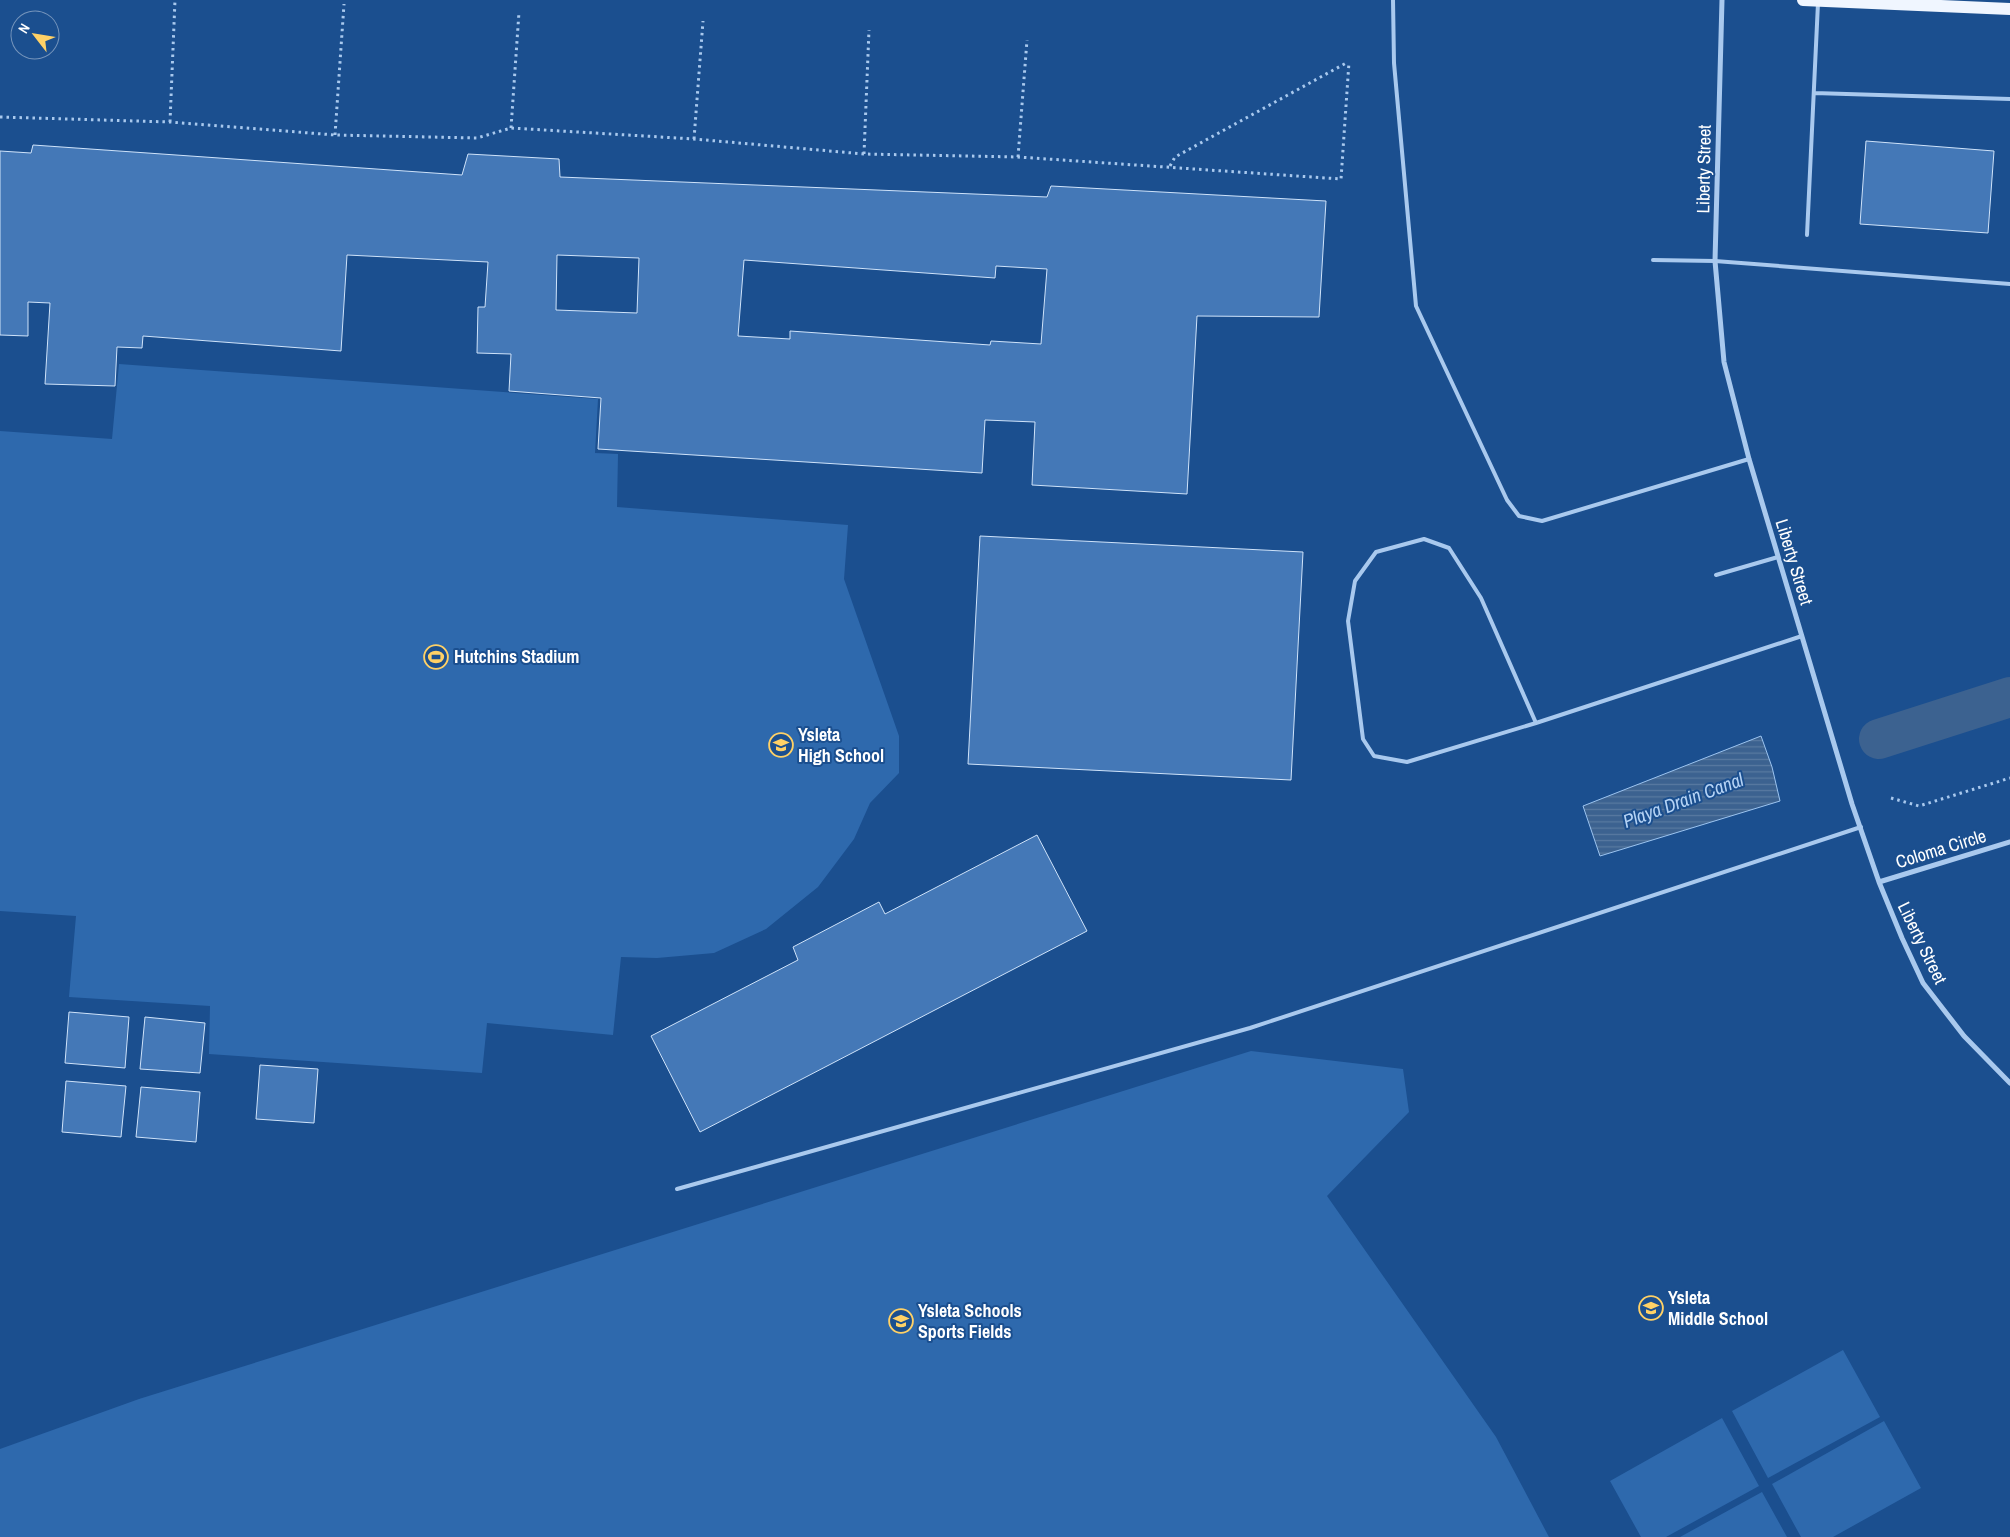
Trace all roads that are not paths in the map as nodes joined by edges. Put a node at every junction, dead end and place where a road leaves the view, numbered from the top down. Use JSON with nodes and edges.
{"nodes":[{"id":1,"x":1393,"y":0,"type":"edge"},
{"id":2,"x":1722,"y":0,"type":"edge"},
{"id":3,"x":1803,"y":0,"type":"edge"},
{"id":4,"x":1818,"y":1,"type":"edge"},
{"id":5,"x":1905,"y":2,"type":"edge"},
{"id":6,"x":2010,"y":9,"type":"edge"},
{"id":7,"x":1814,"y":93,"type":"junction"},
{"id":8,"x":2010,"y":99,"type":"edge"},
{"id":9,"x":1807,"y":235,"type":"dead end"},
{"id":10,"x":1653,"y":260,"type":"dead end"},
{"id":11,"x":1715,"y":261,"type":"junction"},
{"id":12,"x":2010,"y":284,"type":"edge"},
{"id":13,"x":1749,"y":459,"type":"junction"},
{"id":14,"x":1778,"y":557,"type":"junction"},
{"id":15,"x":1716,"y":575,"type":"dead end"},
{"id":16,"x":1802,"y":636,"type":"junction"},
{"id":17,"x":1536,"y":723,"type":"junction"},
{"id":18,"x":1861,"y":827,"type":"junction"},
{"id":19,"x":2010,"y":842,"type":"edge"},
{"id":20,"x":1879,"y":882,"type":"junction"},
{"id":21,"x":2010,"y":1083,"type":"edge"},
{"id":22,"x":677,"y":1189,"type":"dead end"}],
"edges":[{"from":1,"to":13,"type":"lane"},
{"from":2,"to":11,"type":"street","name":"Liberty Street"},
{"from":3,"to":4,"type":"main road"},
{"from":4,"to":5,"type":"main road"},
{"from":4,"to":7,"type":"lane"},
{"from":5,"to":6,"type":"main road"},
{"from":7,"to":8,"type":"lane"},
{"from":7,"to":9,"type":"lane"},
{"from":10,"to":11,"type":"lane"},
{"from":11,"to":12,"type":"lane"},
{"from":11,"to":13,"type":"street","name":"Liberty Street"},
{"from":13,"to":14,"type":"street","name":"Liberty Street"},
{"from":14,"to":15,"type":"lane"},
{"from":14,"to":16,"type":"street","name":"Liberty Street"},
{"from":16,"to":17,"type":"lane"},
{"from":16,"to":18,"type":"street","name":"Liberty Street"},
{"from":17,"to":17,"type":"lane"},
{"from":18,"to":20,"type":"street","name":"Liberty Street"},
{"from":18,"to":22,"type":"lane"},
{"from":19,"to":20,"type":"street","name":"Coloma Circle"},
{"from":20,"to":21,"type":"street","name":"Liberty Street"}]}
